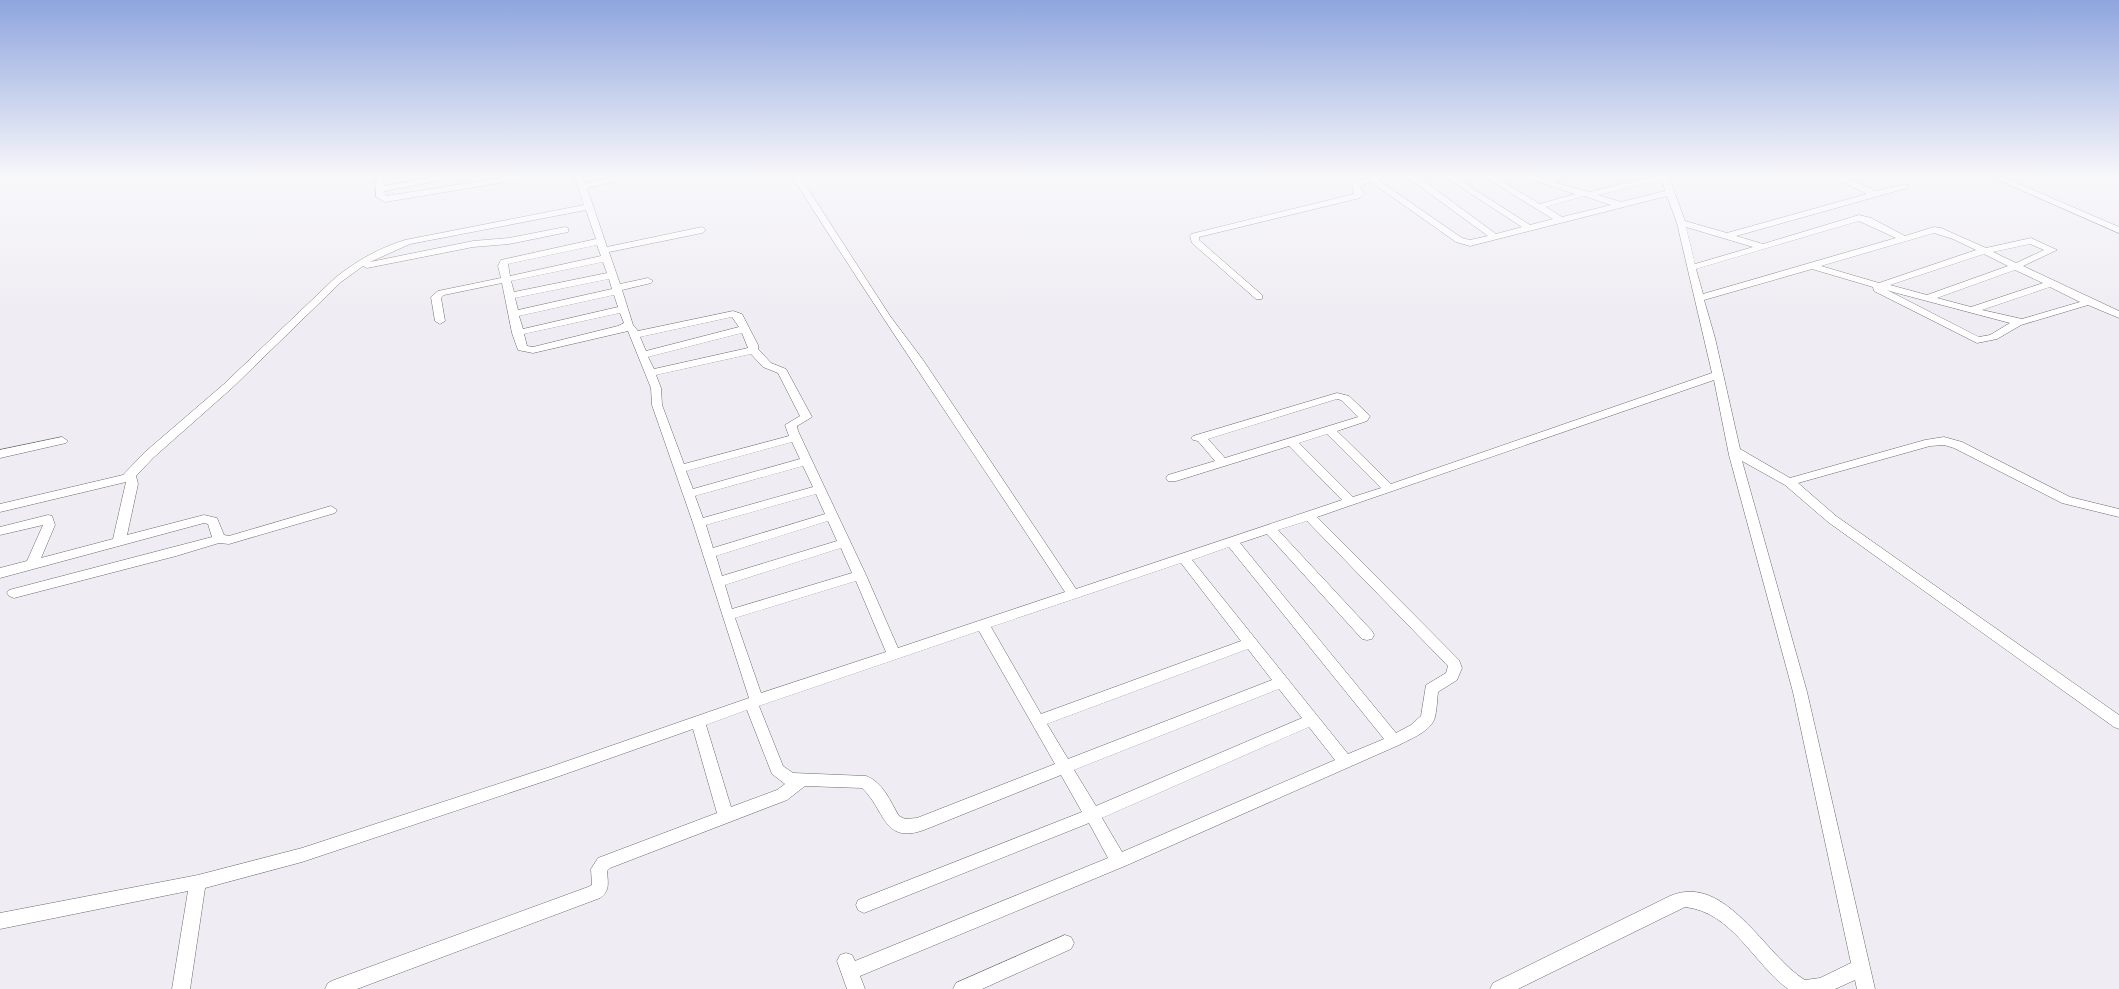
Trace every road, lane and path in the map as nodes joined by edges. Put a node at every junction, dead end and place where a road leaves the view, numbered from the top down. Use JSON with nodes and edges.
{"nodes":[{"id":1,"x":516,"y":221,"type":"edge"},
{"id":2,"x":594,"y":221,"type":"edge"},
{"id":3,"x":824,"y":221,"type":"edge"},
{"id":4,"x":1248,"y":221,"type":"edge"},
{"id":5,"x":1432,"y":221,"type":"edge"},
{"id":6,"x":1474,"y":221,"type":"edge"},
{"id":7,"x":1518,"y":221,"type":"edge"},
{"id":8,"x":1556,"y":221,"type":"edge"},
{"id":9,"x":1780,"y":221,"type":"edge"},
{"id":10,"x":1848,"y":221,"type":"edge"},
{"id":11,"x":1868,"y":221,"type":"edge"},
{"id":12,"x":2098,"y":221,"type":"edge"},
{"id":13,"x":1681,"y":223,"type":"joint"},
{"id":14,"x":1529,"y":228,"type":"junction"},
{"id":15,"x":566,"y":230,"type":"dead end"},
{"id":16,"x":702,"y":230,"type":"dead end"},
{"id":17,"x":2119,"y":230,"type":"edge"},
{"id":18,"x":1727,"y":236,"type":"junction"},
{"id":19,"x":1496,"y":237,"type":"junction"},
{"id":20,"x":1903,"y":238,"type":"junction"},
{"id":21,"x":1761,"y":246,"type":"junction"},
{"id":22,"x":604,"y":250,"type":"junction"},
{"id":23,"x":1984,"y":251,"type":"junction"},
{"id":24,"x":358,"y":266,"type":"junction"},
{"id":25,"x":1810,"y":266,"type":"junction"},
{"id":26,"x":2014,"y":266,"type":"junction"},
{"id":27,"x":1691,"y":268,"type":"junction"},
{"id":28,"x":612,"y":274,"type":"junction"},
{"id":29,"x":506,"y":279,"type":"junction"},
{"id":30,"x":648,"y":281,"type":"dead end"},
{"id":31,"x":1866,"y":283,"type":"junction"},
{"id":32,"x":2052,"y":284,"type":"junction"},
{"id":33,"x":1879,"y":286,"type":"junction"},
{"id":34,"x":617,"y":290,"type":"junction"},
{"id":35,"x":510,"y":296,"type":"junction"},
{"id":36,"x":1259,"y":297,"type":"dead end"},
{"id":37,"x":1700,"y":298,"type":"junction"},
{"id":38,"x":1927,"y":298,"type":"junction"},
{"id":39,"x":2088,"y":302,"type":"junction"},
{"id":40,"x":624,"y":309,"type":"junction"},
{"id":41,"x":1972,"y":310,"type":"junction"},
{"id":42,"x":514,"y":314,"type":"junction"},
{"id":43,"x":2119,"y":315,"type":"edge"},
{"id":44,"x":440,"y":321,"type":"dead end"},
{"id":45,"x":2019,"y":322,"type":"junction"},
{"id":46,"x":745,"y":329,"type":"junction"},
{"id":47,"x":631,"y":330,"type":"junction"},
{"id":48,"x":517,"y":333,"type":"junction"},
{"id":49,"x":753,"y":351,"type":"junction"},
{"id":50,"x":642,"y":355,"type":"junction"},
{"id":51,"x":651,"y":373,"type":"junction"},
{"id":52,"x":1718,"y":375,"type":"junction"},
{"id":53,"x":1330,"y":430,"type":"junction"},
{"id":54,"x":794,"y":438,"type":"junction"},
{"id":55,"x":62,"y":441,"type":"dead end"},
{"id":56,"x":1291,"y":441,"type":"junction"},
{"id":57,"x":1734,"y":451,"type":"junction"},
{"id":58,"x":0,"y":454,"type":"edge"},
{"id":59,"x":807,"y":461,"type":"junction"},
{"id":60,"x":1222,"y":462,"type":"junction"},
{"id":61,"x":680,"y":469,"type":"junction"},
{"id":62,"x":127,"y":478,"type":"junction"},
{"id":63,"x":1172,"y":478,"type":"dead end"},
{"id":64,"x":1789,"y":482,"type":"junction"},
{"id":65,"x":820,"y":489,"type":"junction"},
{"id":66,"x":1389,"y":489,"type":"junction"},
{"id":67,"x":689,"y":494,"type":"junction"},
{"id":68,"x":1352,"y":502,"type":"junction"},
{"id":69,"x":0,"y":508,"type":"edge"},
{"id":70,"x":331,"y":510,"type":"dead end"},
{"id":71,"x":2119,"y":513,"type":"edge"},
{"id":72,"x":1308,"y":515,"type":"junction"},
{"id":73,"x":831,"y":516,"type":"junction"},
{"id":74,"x":699,"y":523,"type":"junction"},
{"id":75,"x":1269,"y":528,"type":"junction"},
{"id":76,"x":0,"y":531,"type":"edge"},
{"id":77,"x":219,"y":539,"type":"junction"},
{"id":78,"x":1231,"y":541,"type":"junction"},
{"id":79,"x":119,"y":542,"type":"junction"},
{"id":80,"x":844,"y":543,"type":"junction"},
{"id":81,"x":709,"y":554,"type":"junction"},
{"id":82,"x":1182,"y":557,"type":"junction"},
{"id":83,"x":32,"y":564,"type":"junction"},
{"id":84,"x":0,"y":573,"type":"edge"},
{"id":85,"x":860,"y":575,"type":"junction"},
{"id":86,"x":718,"y":582,"type":"junction"},
{"id":87,"x":14,"y":593,"type":"dead end"},
{"id":88,"x":1073,"y":594,"type":"junction"},
{"id":89,"x":728,"y":615,"type":"junction"},
{"id":90,"x":983,"y":626,"type":"junction"},
{"id":91,"x":1367,"y":635,"type":"dead end"},
{"id":92,"x":1250,"y":643,"type":"junction"},
{"id":93,"x":894,"y":656,"type":"junction"},
{"id":94,"x":1281,"y":682,"type":"junction"},
{"id":95,"x":754,"y":702,"type":"junction"},
{"id":96,"x":1311,"y":720,"type":"junction"},
{"id":97,"x":1038,"y":721,"type":"junction"},
{"id":98,"x":698,"y":722,"type":"junction"},
{"id":99,"x":2119,"y":723,"type":"edge"},
{"id":100,"x":1394,"y":741,"type":"junction"},
{"id":101,"x":1345,"y":762,"type":"junction"},
{"id":102,"x":1064,"y":768,"type":"junction"},
{"id":103,"x":802,"y":780,"type":"junction"},
{"id":104,"x":1092,"y":815,"type":"junction"},
{"id":105,"x":726,"y":816,"type":"junction"},
{"id":106,"x":1118,"y":861,"type":"junction"},
{"id":107,"x":198,"y":882,"type":"junction"},
{"id":108,"x":864,"y":905,"type":"dead end"},
{"id":109,"x":0,"y":921,"type":"edge"},
{"id":110,"x":1064,"y":943,"type":"dead end"},
{"id":111,"x":1862,"y":967,"type":"junction"},
{"id":112,"x":851,"y":979,"type":"edge"},
{"id":113,"x":181,"y":989,"type":"edge"},
{"id":114,"x":334,"y":989,"type":"edge"},
{"id":115,"x":962,"y":989,"type":"edge"},
{"id":116,"x":1499,"y":989,"type":"edge"},
{"id":117,"x":1866,"y":989,"type":"edge"}],
"edges":[{"from":1,"to":24,"type":"street"},
{"from":2,"to":22,"type":"street"},
{"from":3,"to":88,"type":"street"},
{"from":4,"to":36,"type":"street"},
{"from":5,"to":19,"type":"street"},
{"from":6,"to":19,"type":"street"},
{"from":7,"to":14,"type":"street"},
{"from":8,"to":14,"type":"street"},
{"from":9,"to":18,"type":"street"},
{"from":10,"to":21,"type":"street"},
{"from":11,"to":20,"type":"street"},
{"from":12,"to":17,"type":"street"},
{"from":13,"to":18,"type":"street"},
{"from":13,"to":27,"type":"street"},
{"from":14,"to":19,"type":"street"},
{"from":15,"to":24,"type":"street"},
{"from":16,"to":22,"type":"street"},
{"from":18,"to":21,"type":"street"},
{"from":20,"to":23,"type":"street"},
{"from":20,"to":25,"type":"street"},
{"from":21,"to":27,"type":"street"},
{"from":22,"to":28,"type":"street"},
{"from":22,"to":29,"type":"street"},
{"from":22,"to":29,"type":"street"},
{"from":23,"to":26,"type":"street"},
{"from":23,"to":26,"type":"street"},
{"from":23,"to":33,"type":"street"},
{"from":24,"to":62,"type":"street"},
{"from":25,"to":31,"type":"street"},
{"from":25,"to":37,"type":"street"},
{"from":26,"to":32,"type":"street"},
{"from":26,"to":38,"type":"street"},
{"from":27,"to":37,"type":"street"},
{"from":28,"to":34,"type":"street"},
{"from":28,"to":35,"type":"street"},
{"from":29,"to":35,"type":"street"},
{"from":29,"to":44,"type":"street"},
{"from":30,"to":34,"type":"street"},
{"from":31,"to":33,"type":"street"},
{"from":31,"to":45,"type":"street"},
{"from":32,"to":39,"type":"street"},
{"from":32,"to":41,"type":"street"},
{"from":33,"to":38,"type":"street"},
{"from":34,"to":40,"type":"street"},
{"from":34,"to":42,"type":"street"},
{"from":35,"to":42,"type":"street"},
{"from":37,"to":52,"type":"street"},
{"from":38,"to":41,"type":"street"},
{"from":39,"to":43,"type":"street"},
{"from":39,"to":45,"type":"street"},
{"from":40,"to":47,"type":"street"},
{"from":40,"to":48,"type":"street"},
{"from":41,"to":45,"type":"street"},
{"from":42,"to":48,"type":"street"},
{"from":46,"to":47,"type":"street"},
{"from":46,"to":49,"type":"street"},
{"from":46,"to":50,"type":"street"},
{"from":47,"to":48,"type":"street"},
{"from":47,"to":50,"type":"street"},
{"from":49,"to":51,"type":"street"},
{"from":49,"to":54,"type":"street"},
{"from":50,"to":51,"type":"street"},
{"from":51,"to":61,"type":"street"},
{"from":52,"to":57,"type":"street"},
{"from":52,"to":66,"type":"street"},
{"from":53,"to":56,"type":"street"},
{"from":53,"to":60,"type":"street"},
{"from":53,"to":66,"type":"street"},
{"from":54,"to":59,"type":"street"},
{"from":54,"to":61,"type":"street"},
{"from":55,"to":58,"type":"street"},
{"from":56,"to":60,"type":"street"},
{"from":56,"to":68,"type":"street"},
{"from":57,"to":64,"type":"street"},
{"from":57,"to":111,"type":"street"},
{"from":59,"to":65,"type":"street"},
{"from":59,"to":67,"type":"street"},
{"from":60,"to":63,"type":"street"},
{"from":61,"to":67,"type":"street"},
{"from":62,"to":69,"type":"street"},
{"from":62,"to":79,"type":"street"},
{"from":64,"to":71,"type":"street"},
{"from":64,"to":99,"type":"street"},
{"from":65,"to":73,"type":"street"},
{"from":65,"to":74,"type":"street"},
{"from":66,"to":68,"type":"street"},
{"from":67,"to":74,"type":"street"},
{"from":68,"to":72,"type":"street"},
{"from":70,"to":77,"type":"street"},
{"from":72,"to":75,"type":"street"},
{"from":72,"to":100,"type":"street"},
{"from":73,"to":80,"type":"street"},
{"from":73,"to":81,"type":"street"},
{"from":74,"to":81,"type":"street"},
{"from":75,"to":78,"type":"street"},
{"from":75,"to":91,"type":"street"},
{"from":76,"to":83,"type":"street"},
{"from":77,"to":79,"type":"street"},
{"from":77,"to":87,"type":"street"},
{"from":78,"to":82,"type":"street"},
{"from":78,"to":100,"type":"street"},
{"from":79,"to":83,"type":"street"},
{"from":80,"to":85,"type":"street"},
{"from":80,"to":86,"type":"street"},
{"from":81,"to":86,"type":"street"},
{"from":82,"to":88,"type":"street"},
{"from":82,"to":92,"type":"street"},
{"from":83,"to":84,"type":"street"},
{"from":85,"to":89,"type":"street"},
{"from":85,"to":93,"type":"street"},
{"from":86,"to":89,"type":"street"},
{"from":88,"to":90,"type":"street"},
{"from":89,"to":95,"type":"street"},
{"from":90,"to":93,"type":"street"},
{"from":90,"to":97,"type":"street"},
{"from":92,"to":94,"type":"street"},
{"from":92,"to":97,"type":"street"},
{"from":93,"to":95,"type":"street"},
{"from":94,"to":96,"type":"street"},
{"from":94,"to":102,"type":"street"},
{"from":95,"to":98,"type":"street"},
{"from":95,"to":103,"type":"street"},
{"from":96,"to":101,"type":"street"},
{"from":96,"to":104,"type":"street"},
{"from":97,"to":102,"type":"street"},
{"from":98,"to":105,"type":"street"},
{"from":98,"to":107,"type":"street"},
{"from":100,"to":101,"type":"street"},
{"from":101,"to":106,"type":"street"},
{"from":102,"to":103,"type":"street"},
{"from":102,"to":104,"type":"street"},
{"from":103,"to":105,"type":"street"},
{"from":104,"to":106,"type":"street"},
{"from":104,"to":108,"type":"street"},
{"from":105,"to":114,"type":"street"},
{"from":106,"to":112,"type":"street"},
{"from":107,"to":109,"type":"street"},
{"from":107,"to":113,"type":"street"},
{"from":110,"to":115,"type":"street"},
{"from":111,"to":116,"type":"street"},
{"from":111,"to":117,"type":"street"}]}
